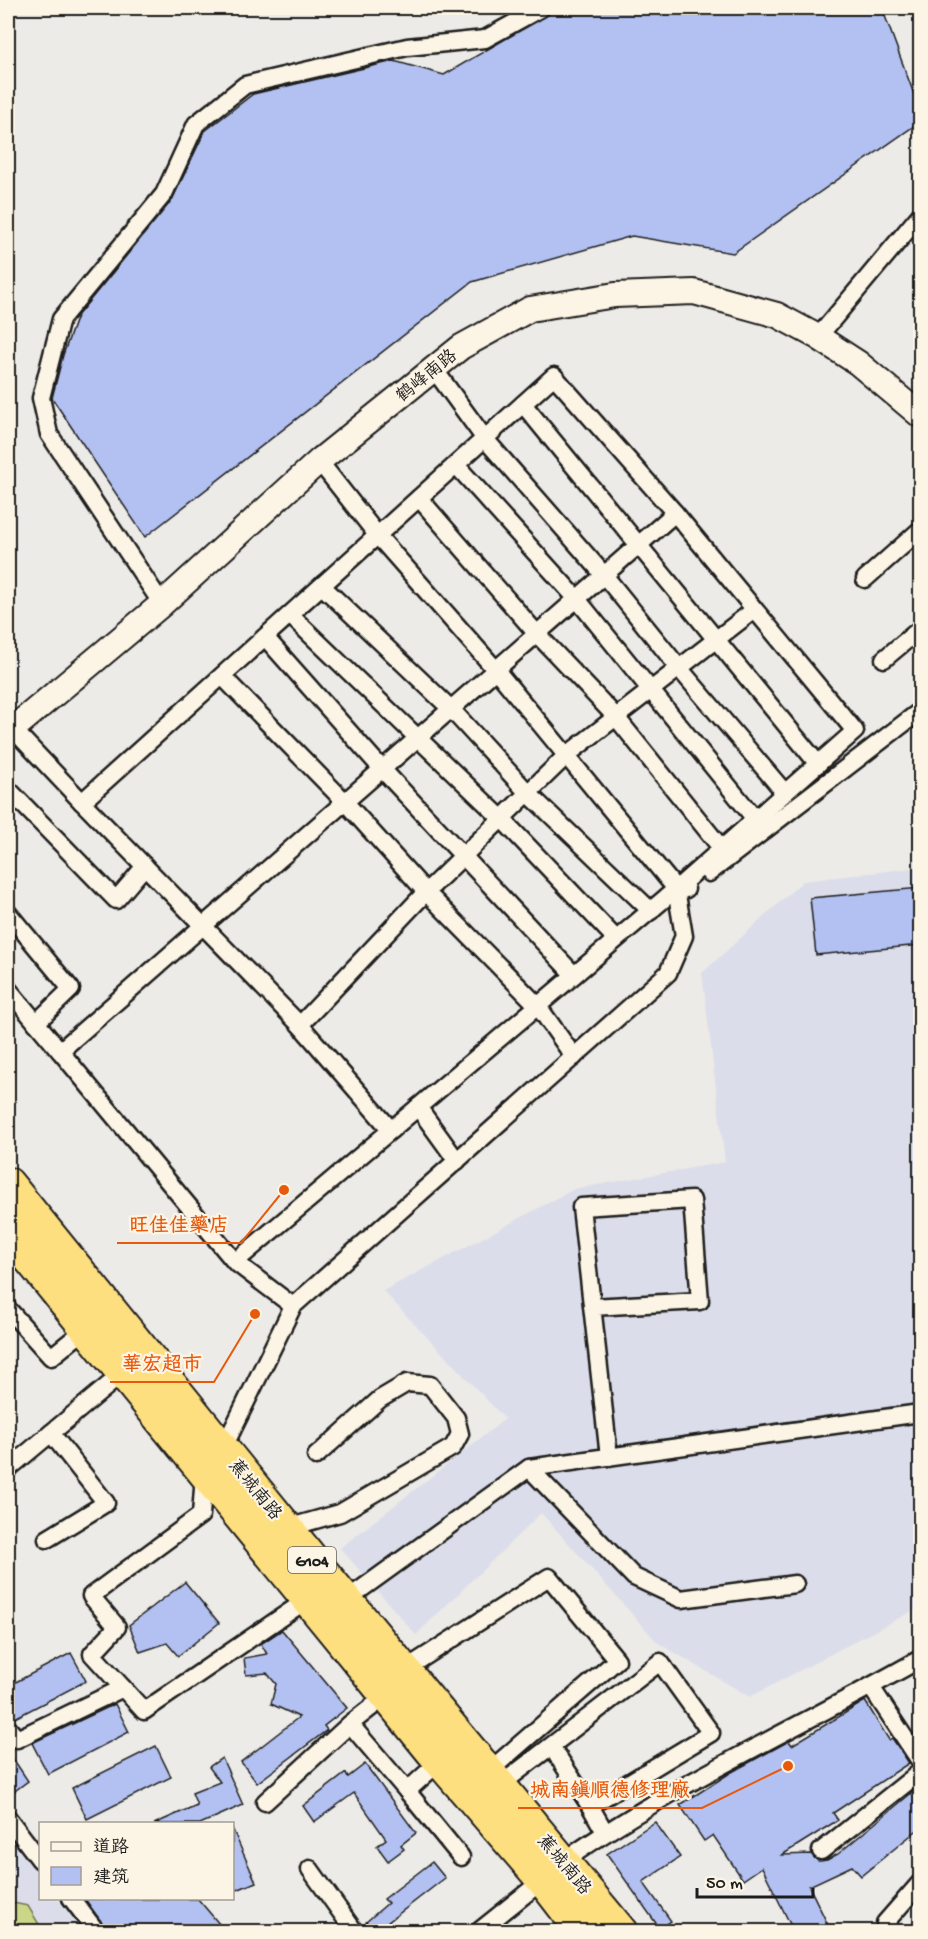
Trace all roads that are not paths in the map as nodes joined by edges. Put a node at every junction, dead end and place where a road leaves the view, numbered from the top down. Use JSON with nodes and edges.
{"nodes":[{"id":1,"x":542,"y":8,"type":"edge"},
{"id":2,"x":921,"y":215,"type":"edge"},
{"id":3,"x":818,"y":337,"type":"junction"},
{"id":4,"x":434,"y":369,"type":"junction"},
{"id":5,"x":524,"y":404,"type":"junction"},
{"id":6,"x":921,"y":415,"type":"edge"},
{"id":7,"x":484,"y":439,"type":"junction"},
{"id":8,"x":319,"y":461,"type":"junction"},
{"id":9,"x":456,"y":465,"type":"junction"},
{"id":10,"x":419,"y":498,"type":"junction"},
{"id":11,"x":675,"y":513,"type":"junction"},
{"id":12,"x":921,"y":530,"type":"edge"},
{"id":13,"x":378,"y":536,"type":"junction"},
{"id":14,"x":640,"y":544,"type":"junction"},
{"id":15,"x":604,"y":575,"type":"junction"},
{"id":16,"x":866,"y":579,"type":"dead end"},
{"id":17,"x":322,"y":586,"type":"junction"},
{"id":18,"x":577,"y":599,"type":"junction"},
{"id":19,"x":162,"y":604,"type":"junction"},
{"id":20,"x":754,"y":610,"type":"junction"},
{"id":21,"x":290,"y":615,"type":"junction"},
{"id":22,"x":921,"y":629,"type":"edge"},
{"id":23,"x":537,"y":634,"type":"junction"},
{"id":24,"x":265,"y":637,"type":"junction"},
{"id":25,"x":716,"y":640,"type":"junction"},
{"id":26,"x":884,"y":659,"type":"dead end"},
{"id":27,"x":679,"y":668,"type":"junction"},
{"id":28,"x":496,"y":670,"type":"junction"},
{"id":29,"x":222,"y":676,"type":"junction"},
{"id":30,"x":651,"y":690,"type":"junction"},
{"id":31,"x":451,"y":709,"type":"junction"},
{"id":32,"x":921,"y":711,"type":"edge"},
{"id":33,"x":616,"y":717,"type":"junction"},
{"id":34,"x":10,"y":731,"type":"edge"},
{"id":35,"x":419,"y":737,"type":"junction"},
{"id":36,"x":567,"y":755,"type":"junction"},
{"id":37,"x":818,"y":764,"type":"junction"},
{"id":38,"x":382,"y":769,"type":"junction"},
{"id":39,"x":8,"y":789,"type":"edge"},
{"id":40,"x":528,"y":793,"type":"junction"},
{"id":41,"x":785,"y":793,"type":"junction"},
{"id":42,"x":82,"y":802,"type":"junction"},
{"id":43,"x":345,"y":802,"type":"junction"},
{"id":44,"x":502,"y":819,"type":"junction"},
{"id":45,"x":755,"y":819,"type":"junction"},
{"id":46,"x":722,"y":849,"type":"junction"},
{"id":47,"x":465,"y":855,"type":"junction"},
{"id":48,"x":145,"y":866,"type":"junction"},
{"id":49,"x":676,"y":889,"type":"junction"},
{"id":50,"x":426,"y":892,"type":"junction"},
{"id":51,"x":651,"y":911,"type":"junction"},
{"id":52,"x":8,"y":914,"type":"edge"},
{"id":53,"x":203,"y":926,"type":"junction"},
{"id":54,"x":616,"y":939,"type":"junction"},
{"id":55,"x":574,"y":975,"type":"junction"},
{"id":56,"x":8,"y":989,"type":"edge"},
{"id":57,"x":538,"y":1006,"type":"junction"},
{"id":58,"x":36,"y":1023,"type":"junction"},
{"id":59,"x":300,"y":1025,"type":"junction"},
{"id":60,"x":60,"y":1051,"type":"junction"},
{"id":61,"x":574,"y":1057,"type":"junction"},
{"id":62,"x":417,"y":1107,"type":"junction"},
{"id":63,"x":391,"y":1130,"type":"junction"},
{"id":64,"x":457,"y":1161,"type":"junction"},
{"id":65,"x":8,"y":1184,"type":"edge"},
{"id":66,"x":35,"y":1218,"type":"junction"},
{"id":67,"x":8,"y":1235,"type":"edge"},
{"id":68,"x":235,"y":1262,"type":"junction"},
{"id":69,"x":293,"y":1306,"type":"junction"},
{"id":70,"x":592,"y":1307,"type":"junction"},
{"id":71,"x":8,"y":1308,"type":"edge"},
{"id":72,"x":87,"y":1328,"type":"junction"},
{"id":73,"x":123,"y":1373,"type":"junction"},
{"id":74,"x":921,"y":1413,"type":"edge"},
{"id":75,"x":51,"y":1433,"type":"junction"},
{"id":76,"x":316,"y":1455,"type":"dead end"},
{"id":77,"x":609,"y":1457,"type":"junction"},
{"id":78,"x":214,"y":1461,"type":"junction"},
{"id":79,"x":529,"y":1468,"type":"junction"},
{"id":80,"x":8,"y":1469,"type":"edge"},
{"id":81,"x":286,"y":1528,"type":"junction"},
{"id":82,"x":47,"y":1539,"type":"dead end"},
{"id":83,"x":795,"y":1584,"type":"dead end"},
{"id":84,"x":308,"y":1599,"type":"junction"},
{"id":85,"x":346,"y":1600,"type":"junction"},
{"id":86,"x":921,"y":1659,"type":"edge"},
{"id":87,"x":395,"y":1683,"type":"junction"},
{"id":88,"x":871,"y":1687,"type":"junction"},
{"id":89,"x":123,"y":1688,"type":"junction"},
{"id":90,"x":350,"y":1724,"type":"junction"},
{"id":91,"x":8,"y":1728,"type":"edge"},
{"id":92,"x":551,"y":1746,"type":"junction"},
{"id":93,"x":440,"y":1761,"type":"junction"},
{"id":94,"x":921,"y":1761,"type":"edge"},
{"id":95,"x":921,"y":1772,"type":"edge"},
{"id":96,"x":494,"y":1779,"type":"junction"},
{"id":97,"x":407,"y":1791,"type":"junction"},
{"id":98,"x":266,"y":1802,"type":"dead end"},
{"id":99,"x":590,"y":1806,"type":"junction"},
{"id":100,"x":8,"y":1818,"type":"edge"},
{"id":101,"x":605,"y":1832,"type":"junction"},
{"id":102,"x":821,"y":1851,"type":"dead end"},
{"id":103,"x":461,"y":1857,"type":"dead end"},
{"id":104,"x":39,"y":1859,"type":"edge"},
{"id":105,"x":310,"y":1869,"type":"dead end"},
{"id":106,"x":554,"y":1871,"type":"junction"},
{"id":107,"x":921,"y":1883,"type":"edge"},
{"id":108,"x":72,"y":1900,"type":"edge"},
{"id":109,"x":97,"y":1932,"type":"edge"},
{"id":110,"x":355,"y":1932,"type":"edge"},
{"id":111,"x":478,"y":1932,"type":"edge"},
{"id":112,"x":583,"y":1932,"type":"edge"},
{"id":113,"x":621,"y":1932,"type":"edge"},
{"id":114,"x":892,"y":1932,"type":"edge"}],
"edges":[{"from":1,"to":19,"type":"street"},
{"from":2,"to":3,"type":"street"},
{"from":3,"to":4,"type":"street","name":"鹤峰南路"},
{"from":3,"to":6,"type":"street","name":"鹤峰南路"},
{"from":4,"to":7,"type":"street"},
{"from":4,"to":8,"type":"street","name":"鹤峰南路"},
{"from":5,"to":7,"type":"street"},
{"from":5,"to":11,"type":"street"},
{"from":5,"to":14,"type":"street"},
{"from":7,"to":9,"type":"street"},
{"from":7,"to":15,"type":"street"},
{"from":8,"to":13,"type":"street"},
{"from":8,"to":19,"type":"street","name":"鹤峰南路"},
{"from":9,"to":10,"type":"street"},
{"from":9,"to":18,"type":"street"},
{"from":10,"to":13,"type":"street"},
{"from":10,"to":23,"type":"street"},
{"from":11,"to":14,"type":"street"},
{"from":11,"to":20,"type":"street"},
{"from":12,"to":16,"type":"street"},
{"from":13,"to":17,"type":"street"},
{"from":13,"to":28,"type":"street"},
{"from":14,"to":15,"type":"street"},
{"from":14,"to":25,"type":"street"},
{"from":15,"to":18,"type":"street"},
{"from":15,"to":27,"type":"street"},
{"from":17,"to":21,"type":"street"},
{"from":17,"to":31,"type":"street"},
{"from":18,"to":23,"type":"street"},
{"from":18,"to":30,"type":"street"},
{"from":19,"to":34,"type":"street","name":"鹤峰南路"},
{"from":20,"to":25,"type":"street"},
{"from":20,"to":37,"type":"street"},
{"from":21,"to":24,"type":"street"},
{"from":21,"to":35,"type":"street"},
{"from":22,"to":26,"type":"street"},
{"from":23,"to":28,"type":"street"},
{"from":23,"to":33,"type":"street"},
{"from":24,"to":29,"type":"street"},
{"from":24,"to":38,"type":"street"},
{"from":25,"to":27,"type":"street"},
{"from":25,"to":37,"type":"street"},
{"from":27,"to":30,"type":"street"},
{"from":27,"to":41,"type":"street"},
{"from":28,"to":31,"type":"street"},
{"from":28,"to":36,"type":"street"},
{"from":29,"to":42,"type":"street"},
{"from":29,"to":43,"type":"street"},
{"from":30,"to":33,"type":"street"},
{"from":30,"to":45,"type":"street"},
{"from":31,"to":35,"type":"street"},
{"from":31,"to":40,"type":"street"},
{"from":32,"to":49,"type":"street"},
{"from":33,"to":36,"type":"street"},
{"from":33,"to":46,"type":"street"},
{"from":34,"to":42,"type":"street"},
{"from":35,"to":38,"type":"street"},
{"from":35,"to":44,"type":"street"},
{"from":36,"to":40,"type":"street"},
{"from":36,"to":49,"type":"street"},
{"from":37,"to":41,"type":"street"},
{"from":38,"to":43,"type":"street"},
{"from":38,"to":47,"type":"street"},
{"from":39,"to":48,"type":"street"},
{"from":40,"to":44,"type":"street"},
{"from":40,"to":51,"type":"street"},
{"from":41,"to":45,"type":"street"},
{"from":42,"to":48,"type":"street"},
{"from":43,"to":50,"type":"street"},
{"from":43,"to":53,"type":"street"},
{"from":44,"to":47,"type":"street"},
{"from":44,"to":54,"type":"street"},
{"from":45,"to":46,"type":"street"},
{"from":46,"to":49,"type":"street"},
{"from":47,"to":50,"type":"street"},
{"from":47,"to":55,"type":"street"},
{"from":48,"to":53,"type":"street"},
{"from":49,"to":51,"type":"street"},
{"from":49,"to":61,"type":"street"},
{"from":50,"to":57,"type":"street"},
{"from":50,"to":59,"type":"street"},
{"from":51,"to":54,"type":"street"},
{"from":52,"to":58,"type":"street"},
{"from":53,"to":59,"type":"street"},
{"from":53,"to":60,"type":"street"},
{"from":54,"to":55,"type":"street"},
{"from":55,"to":57,"type":"street"},
{"from":56,"to":58,"type":"street"},
{"from":57,"to":61,"type":"street"},
{"from":57,"to":62,"type":"street"},
{"from":58,"to":60,"type":"street"},
{"from":59,"to":63,"type":"street"},
{"from":60,"to":68,"type":"street"},
{"from":61,"to":64,"type":"street"},
{"from":62,"to":63,"type":"street"},
{"from":62,"to":64,"type":"street"},
{"from":63,"to":68,"type":"street"},
{"from":64,"to":69,"type":"street"},
{"from":65,"to":66,"type":"highway","name":"蕉城南路","number":"G104"},
{"from":66,"to":67,"type":"street"},
{"from":66,"to":78,"type":"highway","name":"蕉城南路","number":"G104"},
{"from":67,"to":72,"type":"highway","name":"蕉城南路","number":"G104"},
{"from":68,"to":69,"type":"street"},
{"from":69,"to":78,"type":"street"},
{"from":70,"to":70,"type":"street"},
{"from":70,"to":77,"type":"street"},
{"from":71,"to":72,"type":"street"},
{"from":72,"to":73,"type":"highway","name":"蕉城南路","number":"G104"},
{"from":73,"to":75,"type":"street"},
{"from":73,"to":78,"type":"highway","name":"蕉城南路","number":"G104"},
{"from":74,"to":77,"type":"street"},
{"from":75,"to":80,"type":"street"},
{"from":75,"to":82,"type":"street"},
{"from":76,"to":81,"type":"street"},
{"from":77,"to":79,"type":"street"},
{"from":78,"to":81,"type":"highway","name":"蕉城南路","number":"G104"},
{"from":78,"to":84,"type":"highway","name":"蕉城南路","number":"G104"},
{"from":78,"to":89,"type":"street"},
{"from":79,"to":83,"type":"street"},
{"from":79,"to":85,"type":"street"},
{"from":81,"to":85,"type":"highway","name":"蕉城南路","number":"G104"},
{"from":84,"to":87,"type":"highway","name":"蕉城南路","number":"G104"},
{"from":84,"to":89,"type":"street"},
{"from":85,"to":87,"type":"highway","name":"蕉城南路","number":"G104"},
{"from":86,"to":88,"type":"street"},
{"from":87,"to":90,"type":"street"},
{"from":87,"to":93,"type":"highway","name":"蕉城南路","number":"G104"},
{"from":87,"to":96,"type":"highway","name":"蕉城南路","number":"G104"},
{"from":87,"to":96,"type":"street"},
{"from":88,"to":94,"type":"street"},
{"from":88,"to":101,"type":"street"},
{"from":89,"to":91,"type":"street"},
{"from":90,"to":97,"type":"street"},
{"from":90,"to":98,"type":"street"},
{"from":92,"to":96,"type":"street"},
{"from":92,"to":99,"type":"street"},
{"from":92,"to":99,"type":"street"},
{"from":93,"to":97,"type":"street"},
{"from":93,"to":106,"type":"highway","name":"蕉城南路","number":"G104"},
{"from":95,"to":102,"type":"street"},
{"from":96,"to":106,"type":"highway","name":"蕉城南路","number":"G104"},
{"from":97,"to":103,"type":"street"},
{"from":99,"to":101,"type":"street"},
{"from":100,"to":104,"type":"street"},
{"from":101,"to":106,"type":"street"},
{"from":105,"to":110,"type":"street"},
{"from":106,"to":111,"type":"street"},
{"from":106,"to":112,"type":"highway","name":"蕉城南路","number":"G104"},
{"from":106,"to":113,"type":"highway","name":"蕉城南路","number":"G104"},
{"from":107,"to":114,"type":"street"},
{"from":108,"to":109,"type":"street"}]}
